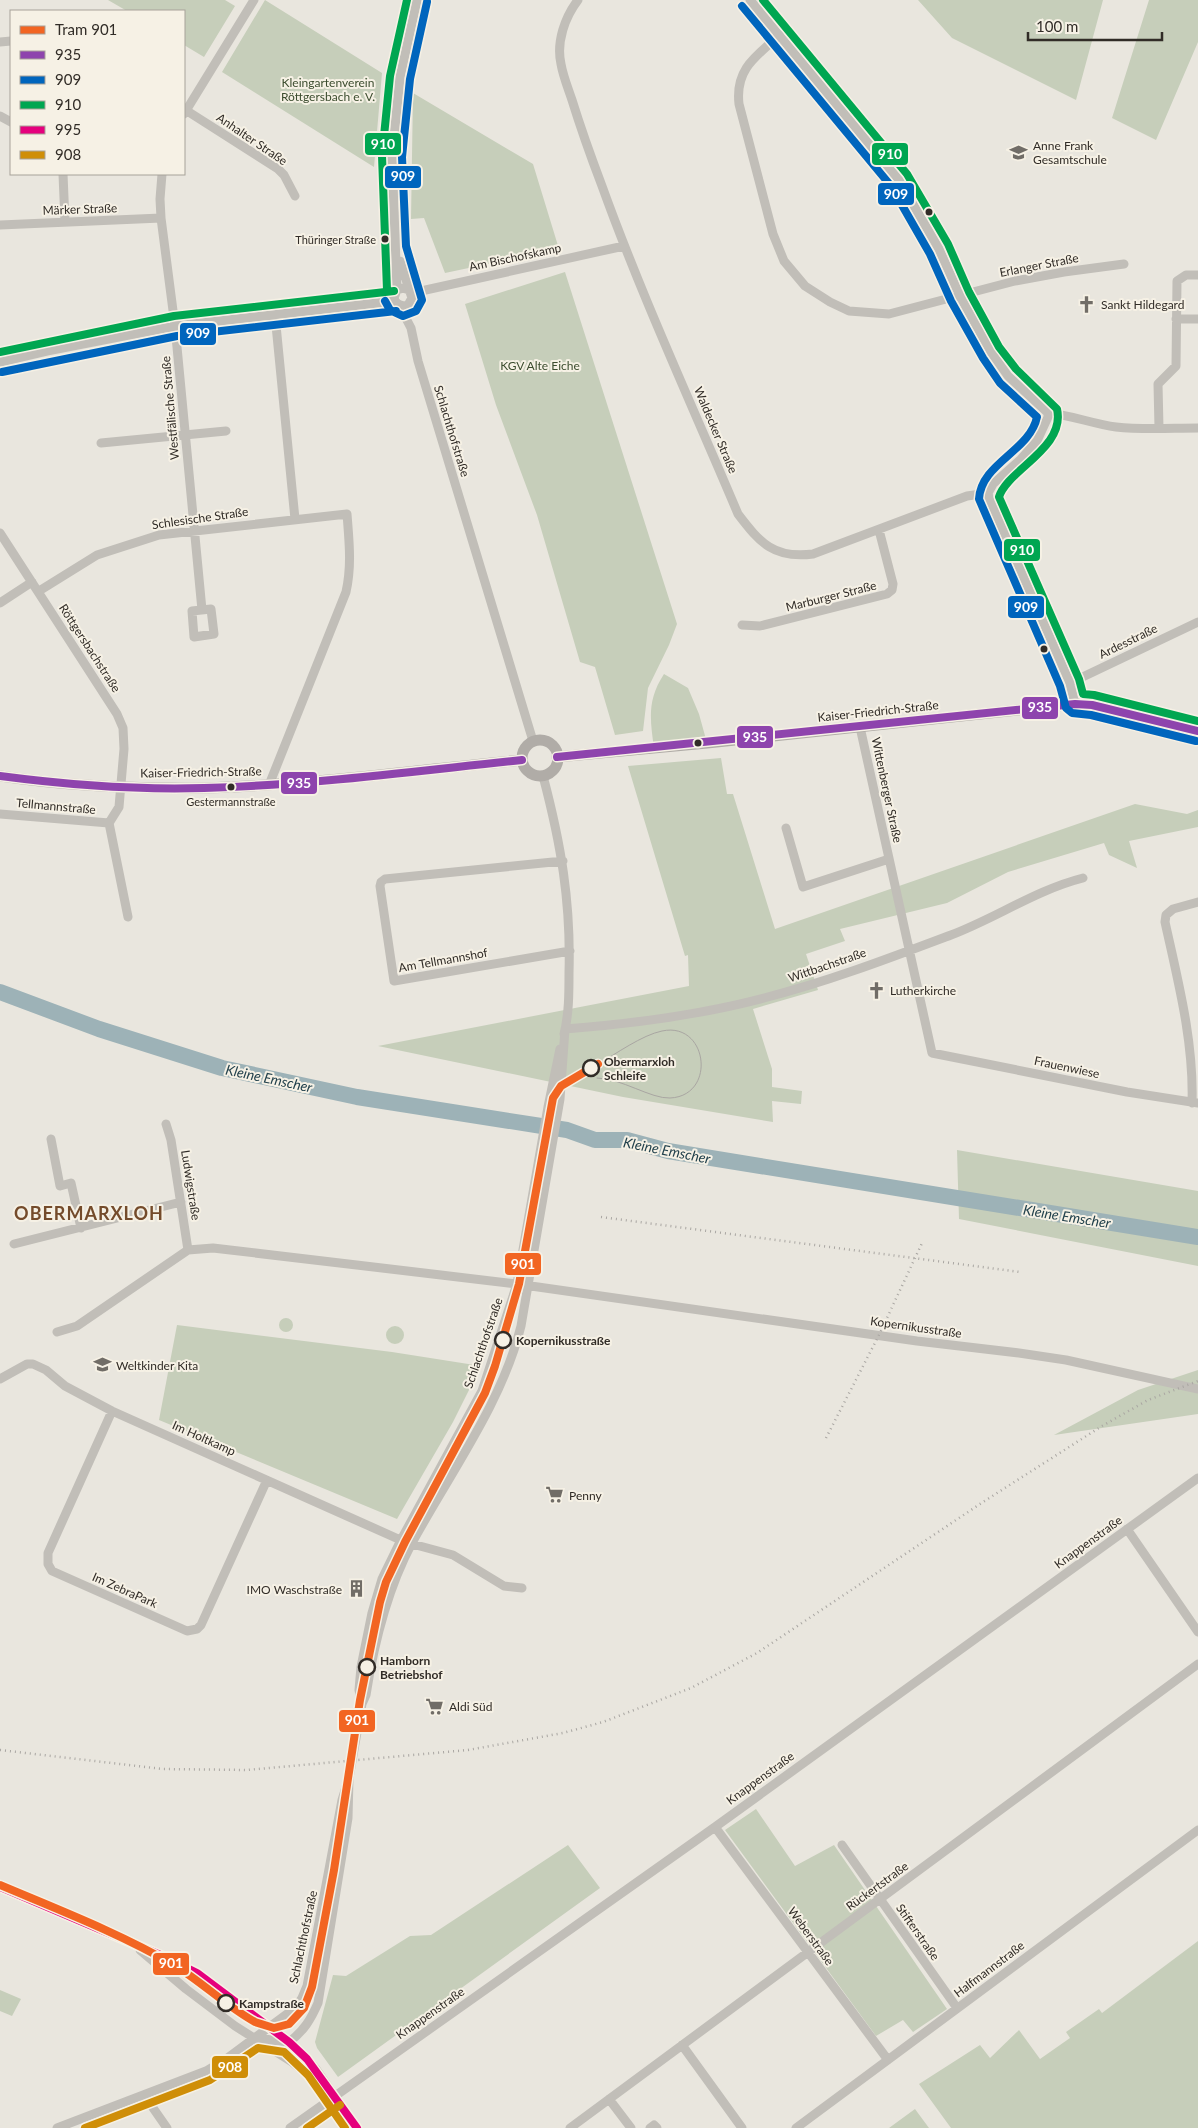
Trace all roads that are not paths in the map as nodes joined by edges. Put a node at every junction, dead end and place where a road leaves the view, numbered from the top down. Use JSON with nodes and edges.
{"nodes":[{"id":1,"x":254,"y":0,"type":"edge"},
{"id":2,"x":418,"y":0,"type":"edge"},
{"id":3,"x":578,"y":0,"type":"edge"},
{"id":4,"x":750,"y":0,"type":"edge"},
{"id":5,"x":780,"y":35,"type":"junction"},
{"id":6,"x":185,"y":109,"type":"edge"},
{"id":7,"x":185,"y":112,"type":"edge"},
{"id":8,"x":63,"y":175,"type":"edge"},
{"id":9,"x":162,"y":175,"type":"edge"},
{"id":10,"x":295,"y":196,"type":"dead end"},
{"id":11,"x":161,"y":218,"type":"junction"},
{"id":12,"x":64,"y":222,"type":"junction"},
{"id":13,"x":0,"y":225,"type":"edge"},
{"id":14,"x":624,"y":246,"type":"junction"},
{"id":15,"x":396,"y":248,"type":"junction"},
{"id":16,"x":1124,"y":264,"type":"dead end"},
{"id":17,"x":1198,"y":275,"type":"edge"},
{"id":18,"x":397,"y":290,"type":"junction"},
{"id":19,"x":411,"y":295,"type":"junction"},
{"id":20,"x":960,"y":296,"type":"junction"},
{"id":21,"x":397,"y":303,"type":"junction"},
{"id":22,"x":275,"y":315,"type":"junction"},
{"id":23,"x":1176,"y":319,"type":"junction"},
{"id":24,"x":1198,"y":319,"type":"edge"},
{"id":25,"x":174,"y":326,"type":"junction"},
{"id":26,"x":410,"y":328,"type":"junction"},
{"id":27,"x":0,"y":362,"type":"edge"},
{"id":28,"x":1048,"y":413,"type":"junction"},
{"id":29,"x":1158,"y":428,"type":"junction"},
{"id":30,"x":1198,"y":428,"type":"edge"},
{"id":31,"x":226,"y":430,"type":"dead end"},
{"id":32,"x":185,"y":435,"type":"junction"},
{"id":33,"x":101,"y":443,"type":"dead end"},
{"id":34,"x":988,"y":493,"type":"junction"},
{"id":35,"x":295,"y":519,"type":"junction"},
{"id":36,"x":879,"y":530,"type":"junction"},
{"id":37,"x":194,"y":531,"type":"junction"},
{"id":38,"x":0,"y":533,"type":"edge"},
{"id":39,"x":32,"y":582,"type":"junction"},
{"id":40,"x":39,"y":591,"type":"junction"},
{"id":41,"x":0,"y":603,"type":"edge"},
{"id":42,"x":202,"y":610,"type":"dead end"},
{"id":43,"x":1198,"y":622,"type":"edge"},
{"id":44,"x":742,"y":625,"type":"dead end"},
{"id":45,"x":1070,"y":684,"type":"junction"},
{"id":46,"x":1075,"y":704,"type":"junction"},
{"id":47,"x":860,"y":727,"type":"junction"},
{"id":48,"x":1198,"y":731,"type":"edge"},
{"id":49,"x":533,"y":741,"type":"junction"},
{"id":50,"x":558,"y":757,"type":"junction"},
{"id":51,"x":522,"y":760,"type":"junction"},
{"id":52,"x":0,"y":776,"type":"edge"},
{"id":53,"x":543,"y":776,"type":"junction"},
{"id":54,"x":269,"y":784,"type":"junction"},
{"id":55,"x":121,"y":787,"type":"junction"},
{"id":56,"x":0,"y":814,"type":"edge"},
{"id":57,"x":109,"y":823,"type":"junction"},
{"id":58,"x":786,"y":828,"type":"dead end"},
{"id":59,"x":889,"y":859,"type":"junction"},
{"id":60,"x":563,"y":861,"type":"junction"},
{"id":61,"x":1083,"y":878,"type":"dead end"},
{"id":62,"x":1198,"y":902,"type":"edge"},
{"id":63,"x":128,"y":917,"type":"dead end"},
{"id":64,"x":910,"y":949,"type":"junction"},
{"id":65,"x":570,"y":951,"type":"junction"},
{"id":66,"x":565,"y":1029,"type":"junction"},
{"id":67,"x":932,"y":1053,"type":"joint"},
{"id":68,"x":1195,"y":1103,"type":"edge"},
{"id":69,"x":166,"y":1124,"type":"dead end"},
{"id":70,"x":52,"y":1139,"type":"dead end"},
{"id":71,"x":181,"y":1202,"type":"junction"},
{"id":72,"x":81,"y":1228,"type":"junction"},
{"id":73,"x":14,"y":1244,"type":"dead end"},
{"id":74,"x":188,"y":1250,"type":"junction"},
{"id":75,"x":517,"y":1284,"type":"junction"},
{"id":76,"x":528,"y":1286,"type":"junction"},
{"id":77,"x":57,"y":1332,"type":"dead end"},
{"id":78,"x":0,"y":1380,"type":"edge"},
{"id":79,"x":1198,"y":1389,"type":"edge"},
{"id":80,"x":112,"y":1411,"type":"junction"},
{"id":81,"x":1198,"y":1478,"type":"edge"},
{"id":82,"x":267,"y":1480,"type":"junction"},
{"id":83,"x":1127,"y":1529,"type":"junction"},
{"id":84,"x":406,"y":1542,"type":"junction"},
{"id":85,"x":522,"y":1588,"type":"dead end"},
{"id":86,"x":1198,"y":1632,"type":"edge"},
{"id":87,"x":1198,"y":1664,"type":"edge"},
{"id":88,"x":349,"y":1778,"type":"junction"},
{"id":89,"x":715,"y":1827,"type":"junction"},
{"id":90,"x":1198,"y":1830,"type":"edge"},
{"id":91,"x":842,"y":1845,"type":"dead end"},
{"id":92,"x":0,"y":1887,"type":"edge"},
{"id":93,"x":880,"y":1900,"type":"junction"},
{"id":94,"x":136,"y":1946,"type":"junction"},
{"id":95,"x":806,"y":1953,"type":"junction"},
{"id":96,"x":956,"y":2008,"type":"junction"},
{"id":97,"x":268,"y":2027,"type":"junction"},
{"id":98,"x":255,"y":2038,"type":"junction"},
{"id":99,"x":289,"y":2042,"type":"junction"},
{"id":100,"x":682,"y":2045,"type":"junction"},
{"id":101,"x":888,"y":2060,"type":"junction"},
{"id":102,"x":144,"y":2095,"type":"junction"},
{"id":103,"x":334,"y":2097,"type":"junction"},
{"id":104,"x":609,"y":2099,"type":"junction"},
{"id":105,"x":57,"y":2128,"type":"edge"},
{"id":106,"x":167,"y":2128,"type":"edge"},
{"id":107,"x":290,"y":2128,"type":"edge"},
{"id":108,"x":357,"y":2128,"type":"edge"},
{"id":109,"x":570,"y":2128,"type":"edge"},
{"id":110,"x":631,"y":2128,"type":"edge"},
{"id":111,"x":650,"y":2128,"type":"edge"},
{"id":112,"x":657,"y":2128,"type":"edge"},
{"id":113,"x":742,"y":2128,"type":"edge"},
{"id":114,"x":796,"y":2128,"type":"edge"}],
"edges":[{"from":1,"to":6,"type":"street"},
{"from":2,"to":15,"type":"street","name":"Schlachthofstraße"},
{"from":3,"to":14,"type":"street","name":"Waldecker Straße"},
{"from":4,"to":5,"type":"street"},
{"from":5,"to":20,"type":"street"},
{"from":5,"to":20,"type":"street","name":"Erlanger Straße"},
{"from":7,"to":10,"type":"street","name":"Anhalter Straße"},
{"from":8,"to":12,"type":"street"},
{"from":9,"to":11,"type":"street","name":"Westfälische Straße"},
{"from":11,"to":12,"type":"street","name":"Märker Straße"},
{"from":11,"to":25,"type":"street","name":"Westfälische Straße"},
{"from":12,"to":13,"type":"street","name":"Märker Straße"},
{"from":14,"to":19,"type":"street","name":"Am Bischofskamp"},
{"from":14,"to":36,"type":"street","name":"Waldecker Straße"},
{"from":15,"to":18,"type":"street","name":"Schlachthofstraße"},
{"from":15,"to":19,"type":"street","name":"Schlachthofstraße"},
{"from":16,"to":20,"type":"street","name":"Erlanger Straße"},
{"from":17,"to":23,"type":"street"},
{"from":18,"to":19,"type":"street"},
{"from":18,"to":21,"type":"street"},
{"from":19,"to":21,"type":"street"},
{"from":19,"to":26,"type":"street","name":"Schlachthofstraße"},
{"from":20,"to":28,"type":"street"},
{"from":21,"to":22,"type":"street"},
{"from":21,"to":26,"type":"street","name":"Schlachthofstraße"},
{"from":22,"to":25,"type":"street"},
{"from":22,"to":35,"type":"street"},
{"from":23,"to":24,"type":"street"},
{"from":23,"to":29,"type":"street"},
{"from":25,"to":27,"type":"street"},
{"from":25,"to":32,"type":"street","name":"Westfälische Straße"},
{"from":26,"to":49,"type":"street","name":"Schlachthofstraße"},
{"from":28,"to":29,"type":"street"},
{"from":28,"to":34,"type":"street"},
{"from":29,"to":30,"type":"street"},
{"from":31,"to":32,"type":"street"},
{"from":32,"to":33,"type":"street"},
{"from":32,"to":37,"type":"street","name":"Westfälische Straße"},
{"from":34,"to":36,"type":"street","name":"Waldecker Straße"},
{"from":34,"to":45,"type":"street"},
{"from":35,"to":37,"type":"street","name":"Schlesische Straße"},
{"from":35,"to":54,"type":"street","name":"Schlesische Straße"},
{"from":36,"to":44,"type":"street","name":"Marburger Straße"},
{"from":37,"to":40,"type":"street","name":"Schlesische Straße"},
{"from":37,"to":42,"type":"street","name":"Westfälische Straße"},
{"from":38,"to":39,"type":"street","name":"Röttgersbachstraße"},
{"from":39,"to":40,"type":"street","name":"Röttgersbachstraße"},
{"from":39,"to":41,"type":"street"},
{"from":40,"to":55,"type":"street","name":"Röttgersbachstraße"},
{"from":43,"to":45,"type":"street","name":"Ardesstraße"},
{"from":45,"to":46,"type":"street"},
{"from":46,"to":47,"type":"main road","name":"Kaiser-Friedrich-Straße"},
{"from":46,"to":48,"type":"main road","name":"Kaiser-Friedrich-Straße"},
{"from":47,"to":50,"type":"main road","name":"Kaiser-Friedrich-Straße"},
{"from":47,"to":59,"type":"street","name":"Wittenberger Straße"},
{"from":49,"to":50,"type":"main road"},
{"from":49,"to":51,"type":"main road"},
{"from":50,"to":53,"type":"main road"},
{"from":51,"to":53,"type":"main road"},
{"from":51,"to":54,"type":"main road","name":"Kaiser-Friedrich-Straße"},
{"from":52,"to":55,"type":"main road","name":"Kaiser-Friedrich-Straße"},
{"from":53,"to":60,"type":"street","name":"Schlachthofstraße"},
{"from":54,"to":55,"type":"main road","name":"Kaiser-Friedrich-Straße"},
{"from":55,"to":57,"type":"street","name":"Tellmannstraße"},
{"from":56,"to":57,"type":"street","name":"Tellmannstraße"},
{"from":57,"to":63,"type":"street","name":"Tellmannstraße"},
{"from":58,"to":59,"type":"street","name":"Wittenberger Straße"},
{"from":59,"to":64,"type":"street","name":"Wittenberger Straße"},
{"from":60,"to":65,"type":"street","name":"Schlachthofstraße"},
{"from":60,"to":65,"type":"street","name":"Am Tellmannshof"},
{"from":61,"to":64,"type":"street","name":"Wittbachstraße"},
{"from":62,"to":68,"type":"street"},
{"from":64,"to":66,"type":"street","name":"Wittbachstraße"},
{"from":64,"to":67,"type":"street","name":"Wittenberger Straße"},
{"from":65,"to":66,"type":"street","name":"Schlachthofstraße"},
{"from":66,"to":75,"type":"street","name":"Schlachthofstraße"},
{"from":66,"to":76,"type":"street","name":"Schlachthofstraße"},
{"from":67,"to":68,"type":"street","name":"Frauenwiese"},
{"from":69,"to":71,"type":"street","name":"Ludwigstraße"},
{"from":70,"to":72,"type":"street"},
{"from":71,"to":72,"type":"street"},
{"from":71,"to":74,"type":"street","name":"Ludwigstraße"},
{"from":72,"to":73,"type":"street"},
{"from":74,"to":75,"type":"street","name":"Kopernikusstraße"},
{"from":74,"to":77,"type":"street","name":"Kopernikusstraße"},
{"from":75,"to":76,"type":"street","name":"Kopernikusstraße"},
{"from":75,"to":84,"type":"street","name":"Schlachthofstraße"},
{"from":76,"to":79,"type":"street","name":"Kopernikusstraße"},
{"from":76,"to":84,"type":"street","name":"Schlachthofstraße"},
{"from":78,"to":80,"type":"street","name":"Im Holtkamp"},
{"from":80,"to":82,"type":"street","name":"Im Holtkamp"},
{"from":80,"to":82,"type":"street","name":"Im ZebraPark"},
{"from":81,"to":83,"type":"street","name":"Knappenstraße"},
{"from":82,"to":84,"type":"street","name":"Im Holtkamp"},
{"from":83,"to":86,"type":"street"},
{"from":83,"to":89,"type":"street","name":"Knappenstraße"},
{"from":84,"to":85,"type":"street"},
{"from":84,"to":88,"type":"street","name":"Schlachthofstraße"},
{"from":87,"to":93,"type":"street","name":"Rückertstraße"},
{"from":88,"to":97,"type":"street","name":"Schlachthofstraße"},
{"from":88,"to":99,"type":"street","name":"Schlachthofstraße"},
{"from":89,"to":95,"type":"street","name":"Weberstraße"},
{"from":89,"to":103,"type":"street","name":"Knappenstraße"},
{"from":90,"to":96,"type":"street","name":"Halfmannstraße"},
{"from":91,"to":93,"type":"street","name":"Stifterstraße"},
{"from":92,"to":94,"type":"street"},
{"from":93,"to":95,"type":"street","name":"Rückertstraße"},
{"from":93,"to":96,"type":"street","name":"Stifterstraße"},
{"from":94,"to":97,"type":"street"},
{"from":94,"to":98,"type":"street"},
{"from":95,"to":100,"type":"street","name":"Rückertstraße"},
{"from":95,"to":101,"type":"street","name":"Weberstraße"},
{"from":96,"to":101,"type":"street","name":"Halfmannstraße"},
{"from":97,"to":98,"type":"street","name":"Schlachthofstraße"},
{"from":97,"to":99,"type":"street"},
{"from":98,"to":99,"type":"street"},
{"from":98,"to":102,"type":"street"},
{"from":98,"to":103,"type":"street"},
{"from":99,"to":103,"type":"street"},
{"from":100,"to":104,"type":"street","name":"Rückertstraße"},
{"from":100,"to":113,"type":"street"},
{"from":101,"to":114,"type":"street","name":"Halfmannstraße"},
{"from":102,"to":105,"type":"street"},
{"from":102,"to":106,"type":"street"},
{"from":103,"to":107,"type":"street","name":"Knappenstraße"},
{"from":103,"to":108,"type":"street"},
{"from":104,"to":109,"type":"street","name":"Rückertstraße"},
{"from":104,"to":110,"type":"street"},
{"from":111,"to":112,"type":"street"}]}
